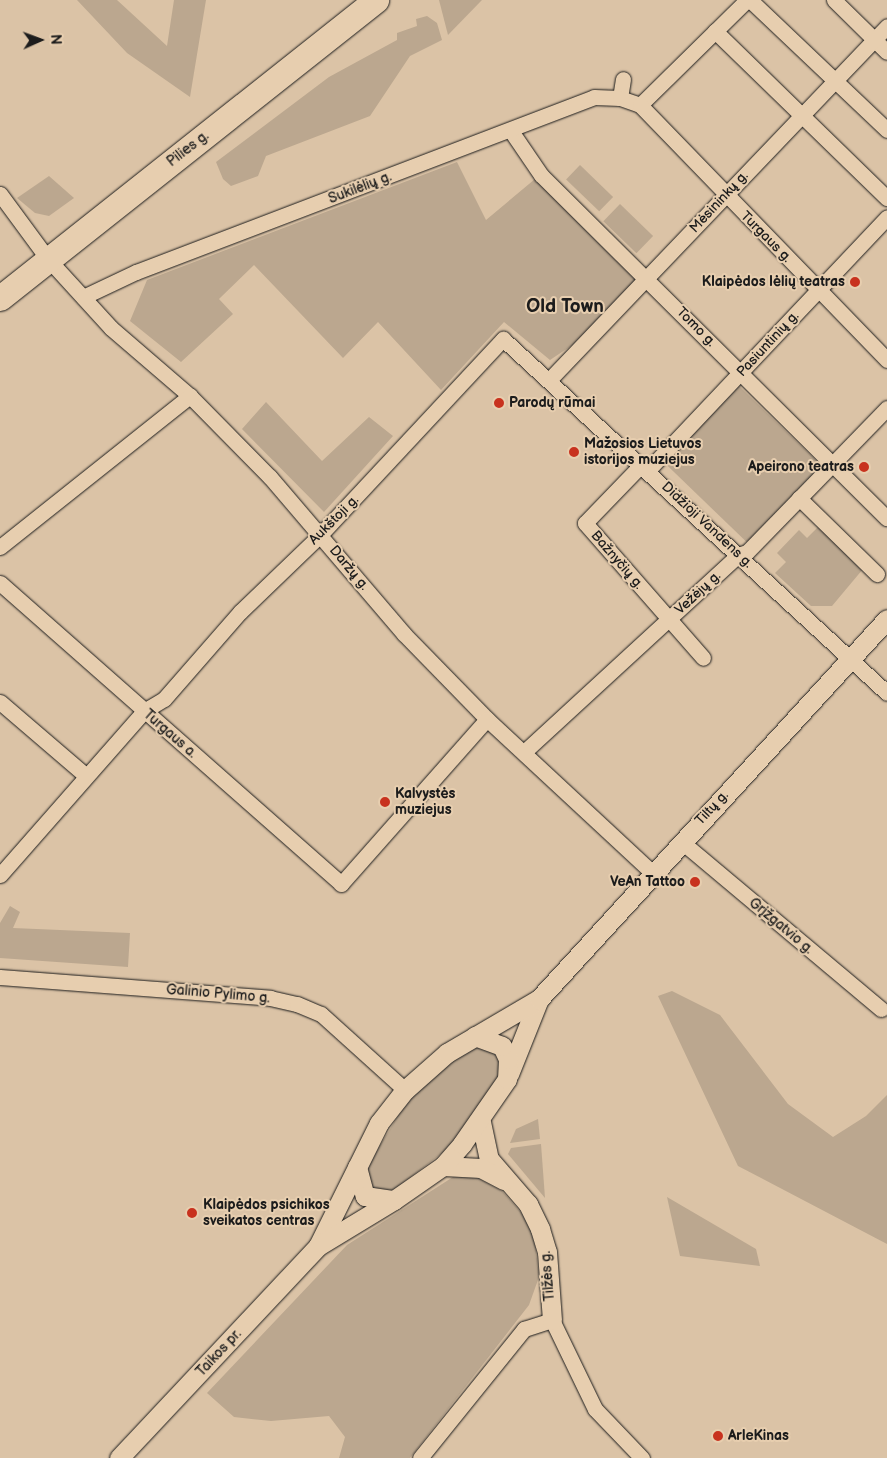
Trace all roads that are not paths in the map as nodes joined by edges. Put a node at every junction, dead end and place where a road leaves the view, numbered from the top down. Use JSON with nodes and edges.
{"nodes":[{"id":1,"x":376,"y":0,"type":"edge"},
{"id":2,"x":748,"y":0,"type":"edge"},
{"id":3,"x":834,"y":0,"type":"edge"},
{"id":4,"x":887,"y":26,"type":"edge"},
{"id":5,"x":715,"y":31,"type":"junction"},
{"id":6,"x":874,"y":39,"type":"junction"},
{"id":7,"x":887,"y":52,"type":"edge"},
{"id":8,"x":622,"y":79,"type":"dead end"},
{"id":9,"x":835,"y":80,"type":"junction"},
{"id":10,"x":620,"y":98,"type":"junction"},
{"id":11,"x":640,"y":105,"type":"junction"},
{"id":12,"x":802,"y":116,"type":"junction"},
{"id":13,"x":887,"y":130,"type":"edge"},
{"id":14,"x":511,"y":131,"type":"junction"},
{"id":15,"x":0,"y":194,"type":"edge"},
{"id":16,"x":724,"y":195,"type":"junction"},
{"id":17,"x":887,"y":198,"type":"edge"},
{"id":18,"x":887,"y":218,"type":"edge"},
{"id":19,"x":48,"y":260,"type":"junction"},
{"id":20,"x":648,"y":280,"type":"junction"},
{"id":21,"x":818,"y":290,"type":"junction"},
{"id":22,"x":83,"y":297,"type":"junction"},
{"id":23,"x":0,"y":298,"type":"edge"},
{"id":24,"x":503,"y":339,"type":"joint"},
{"id":25,"x":887,"y":360,"type":"edge"},
{"id":26,"x":741,"y":371,"type":"junction"},
{"id":27,"x":550,"y":378,"type":"junction"},
{"id":28,"x":190,"y":396,"type":"junction"},
{"id":29,"x":887,"y":408,"type":"edge"},
{"id":30,"x":833,"y":464,"type":"junction"},
{"id":31,"x":645,"y":467,"type":"junction"},
{"id":32,"x":798,"y":498,"type":"junction"},
{"id":33,"x":887,"y":518,"type":"edge"},
{"id":34,"x":321,"y":534,"type":"junction"},
{"id":35,"x":0,"y":547,"type":"edge"},
{"id":36,"x":738,"y":555,"type":"junction"},
{"id":37,"x":877,"y":574,"type":"dead end"},
{"id":38,"x":0,"y":583,"type":"edge"},
{"id":39,"x":887,"y":619,"type":"edge"},
{"id":40,"x":668,"y":620,"type":"junction"},
{"id":41,"x":702,"y":658,"type":"dead end"},
{"id":42,"x":850,"y":659,"type":"junction"},
{"id":43,"x":887,"y":693,"type":"edge"},
{"id":44,"x":0,"y":702,"type":"edge"},
{"id":45,"x":144,"y":710,"type":"junction"},
{"id":46,"x":487,"y":719,"type":"junction"},
{"id":47,"x":524,"y":752,"type":"junction"},
{"id":48,"x":84,"y":774,"type":"junction"},
{"id":49,"x":682,"y":842,"type":"junction"},
{"id":50,"x":653,"y":874,"type":"junction"},
{"id":51,"x":0,"y":875,"type":"edge"},
{"id":52,"x":0,"y":977,"type":"edge"},
{"id":53,"x":539,"y":999,"type":"junction"},
{"id":54,"x":881,"y":1009,"type":"dead end"},
{"id":55,"x":475,"y":1036,"type":"junction"},
{"id":56,"x":507,"y":1079,"type":"junction"},
{"id":57,"x":405,"y":1090,"type":"junction"},
{"id":58,"x":481,"y":1122,"type":"junction"},
{"id":59,"x":443,"y":1166,"type":"junction"},
{"id":60,"x":357,"y":1167,"type":"junction"},
{"id":61,"x":509,"y":1183,"type":"junction"},
{"id":62,"x":394,"y":1200,"type":"junction"},
{"id":63,"x":318,"y":1246,"type":"junction"},
{"id":64,"x":552,"y":1320,"type":"junction"},
{"id":65,"x":119,"y":1458,"type":"edge"},
{"id":66,"x":420,"y":1458,"type":"edge"},
{"id":67,"x":642,"y":1458,"type":"edge"}],
"edges":[{"from":1,"to":19,"type":"main road","name":"Pilies g."},
{"from":2,"to":5,"type":"street"},
{"from":2,"to":9,"type":"street"},
{"from":3,"to":6,"type":"street"},
{"from":4,"to":6,"type":"street","name":"Mėsininkų g."},
{"from":5,"to":11,"type":"street"},
{"from":5,"to":12,"type":"street"},
{"from":6,"to":7,"type":"street"},
{"from":6,"to":9,"type":"street","name":"Mėsininkų g."},
{"from":8,"to":10,"type":"street"},
{"from":9,"to":12,"type":"street","name":"Mėsininkų g."},
{"from":9,"to":13,"type":"street"},
{"from":10,"to":11,"type":"street","name":"Turgaus g."},
{"from":10,"to":14,"type":"street","name":"Sukilėlių g."},
{"from":11,"to":16,"type":"street","name":"Turgaus g."},
{"from":12,"to":16,"type":"street","name":"Mėsininkų g."},
{"from":12,"to":17,"type":"street"},
{"from":14,"to":20,"type":"street","name":"Tomo g."},
{"from":14,"to":22,"type":"street","name":"Sukilėlių g."},
{"from":15,"to":19,"type":"street","name":"Daržų g."},
{"from":16,"to":20,"type":"street","name":"Mėsininkų g."},
{"from":16,"to":21,"type":"street","name":"Turgaus g."},
{"from":18,"to":21,"type":"street","name":"Pasiuntinių g."},
{"from":19,"to":22,"type":"street","name":"Daržų g."},
{"from":19,"to":23,"type":"main road","name":"Pilies g."},
{"from":20,"to":26,"type":"street","name":"Tomo g."},
{"from":20,"to":27,"type":"street","name":"Mėsininkų g."},
{"from":21,"to":25,"type":"street","name":"Turgaus g."},
{"from":21,"to":26,"type":"street","name":"Pasiuntinių g."},
{"from":22,"to":28,"type":"street","name":"Daržų g."},
{"from":24,"to":27,"type":"street","name":"Didžioji Vandens g."},
{"from":24,"to":34,"type":"street","name":"Aukštoji g."},
{"from":26,"to":30,"type":"street","name":"Tomo g."},
{"from":26,"to":31,"type":"street","name":"Pasiuntinių g."},
{"from":27,"to":31,"type":"street","name":"Didžioji Vandens g."},
{"from":28,"to":34,"type":"street","name":"Daržų g."},
{"from":28,"to":35,"type":"street"},
{"from":29,"to":30,"type":"street","name":"Vežėjų g."},
{"from":30,"to":32,"type":"street","name":"Vežėjų g."},
{"from":30,"to":33,"type":"street","name":"Tomo g."},
{"from":31,"to":36,"type":"street","name":"Didžioji Vandens g."},
{"from":31,"to":40,"type":"street","name":"Bažnyčių g."},
{"from":32,"to":36,"type":"street","name":"Vežėjų g."},
{"from":32,"to":37,"type":"street"},
{"from":34,"to":45,"type":"street","name":"Aukštoji g."},
{"from":34,"to":46,"type":"street","name":"Daržų g."},
{"from":36,"to":40,"type":"street","name":"Vežėjų g."},
{"from":36,"to":42,"type":"street","name":"Didžioji Vandens g."},
{"from":38,"to":45,"type":"street","name":"Turgaus a."},
{"from":39,"to":42,"type":"street","name":"Tiltų g."},
{"from":40,"to":41,"type":"street","name":"Bažnyčių g."},
{"from":40,"to":47,"type":"street","name":"Vežėjų g."},
{"from":42,"to":43,"type":"street","name":"Didžioji Vandens g."},
{"from":42,"to":49,"type":"street","name":"Tiltų g."},
{"from":44,"to":48,"type":"street"},
{"from":45,"to":46,"type":"street","name":"Turgaus a."},
{"from":45,"to":48,"type":"street"},
{"from":46,"to":47,"type":"street","name":"Daržų g."},
{"from":47,"to":50,"type":"street","name":"Daržų g."},
{"from":48,"to":51,"type":"street"},
{"from":49,"to":50,"type":"street","name":"Tiltų g."},
{"from":49,"to":54,"type":"street","name":"Grįžgatvio g."},
{"from":50,"to":53,"type":"street","name":"Tiltų g."},
{"from":52,"to":57,"type":"street","name":"Galinio Pylimo g."},
{"from":53,"to":55,"type":"street","name":"Tiltų g."},
{"from":53,"to":56,"type":"street","name":"Tiltų g."},
{"from":55,"to":56,"type":"street"},
{"from":55,"to":57,"type":"street","name":"Tiltų g."},
{"from":56,"to":58,"type":"street","name":"Tiltų g."},
{"from":57,"to":60,"type":"street","name":"Taikos pr."},
{"from":58,"to":59,"type":"street","name":"Tiltų g."},
{"from":58,"to":61,"type":"street","name":"Tilžės g."},
{"from":59,"to":61,"type":"street","name":"Tilžės g."},
{"from":59,"to":62,"type":"street","name":"Taikos pr."},
{"from":60,"to":62,"type":"street"},
{"from":60,"to":63,"type":"street","name":"Taikos pr."},
{"from":61,"to":64,"type":"street","name":"Tilžės g."},
{"from":62,"to":63,"type":"street","name":"Taikos pr."},
{"from":63,"to":65,"type":"street","name":"Taikos pr."},
{"from":64,"to":66,"type":"street"},
{"from":64,"to":67,"type":"street"}]}
